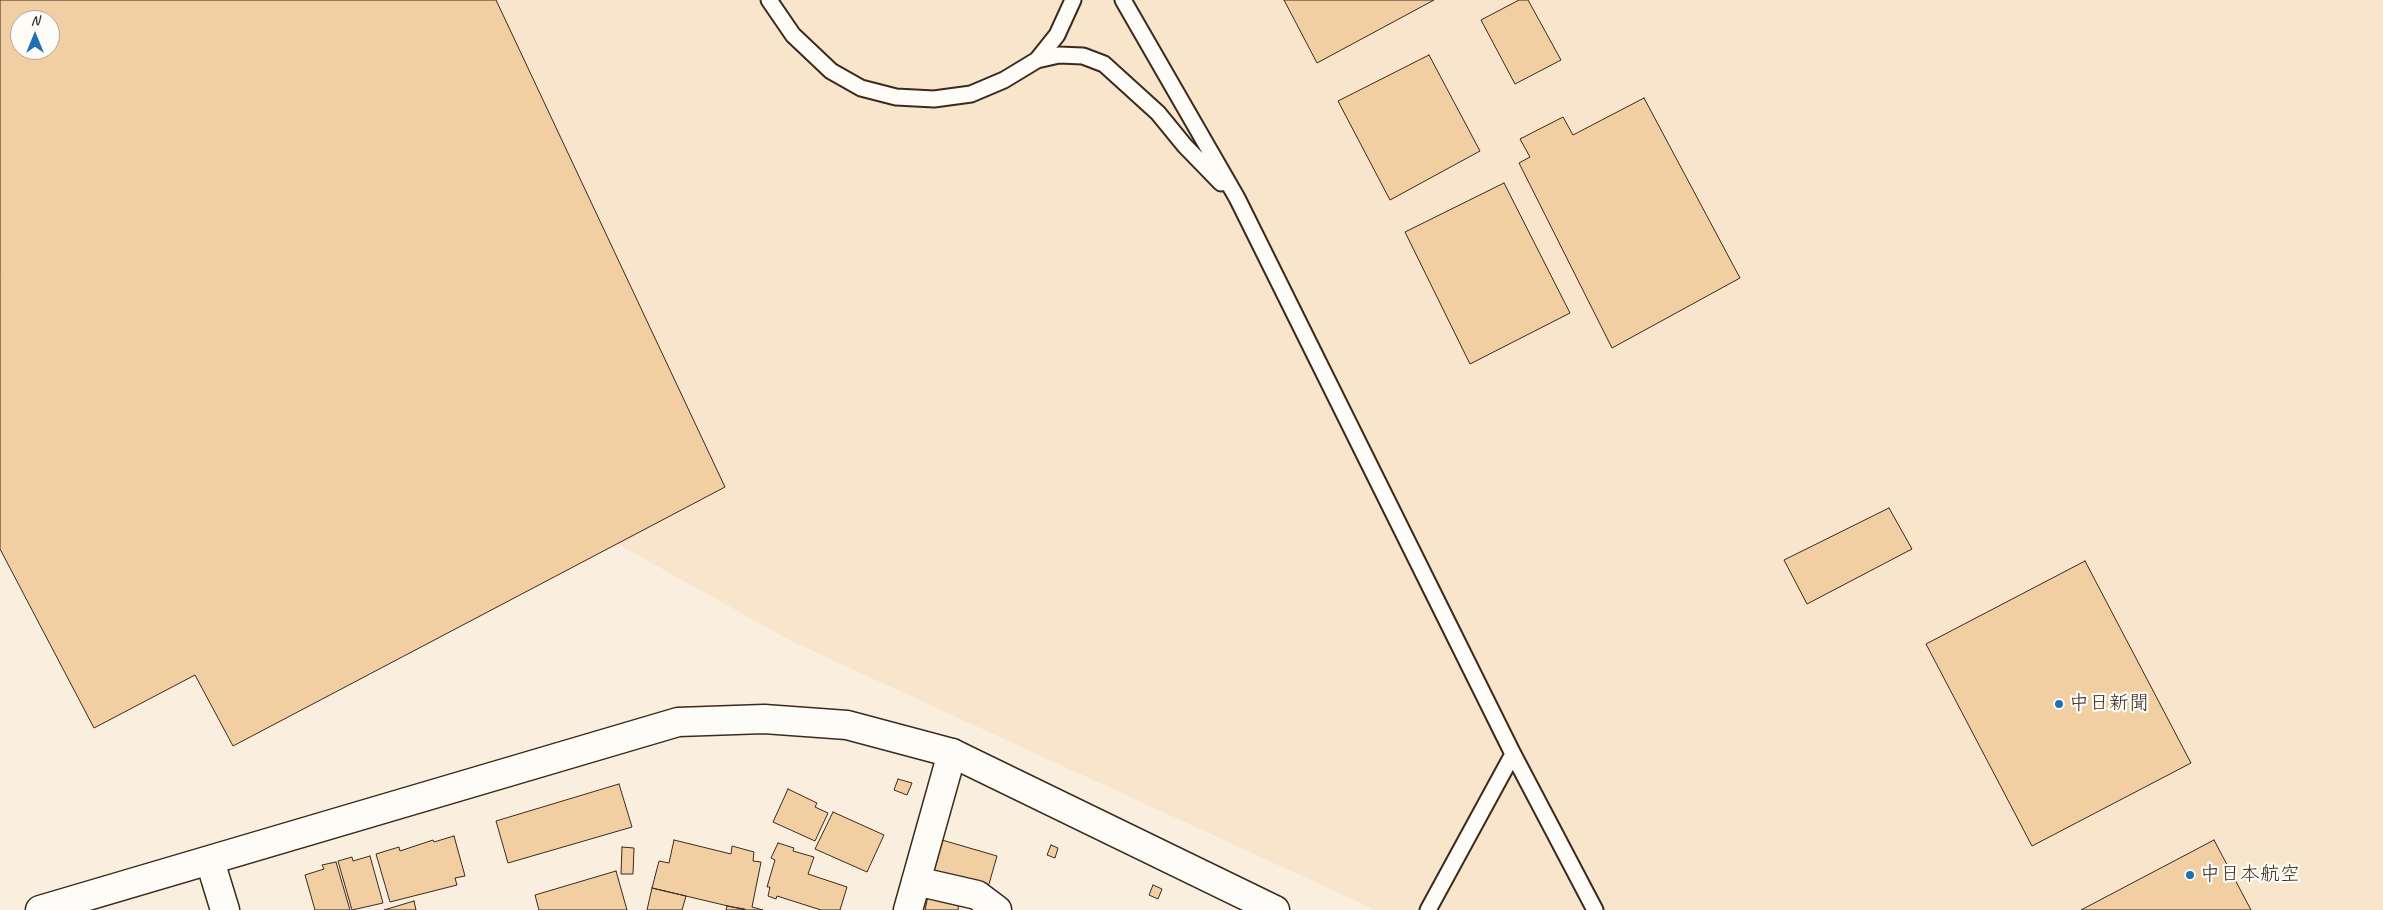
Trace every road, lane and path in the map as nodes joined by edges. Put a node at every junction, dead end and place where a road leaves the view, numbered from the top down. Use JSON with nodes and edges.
{"nodes":[{"id":1,"x":769,"y":0,"type":"edge"},
{"id":2,"x":1073,"y":0,"type":"edge"},
{"id":3,"x":1124,"y":0,"type":"edge"},
{"id":4,"x":1037,"y":60,"type":"junction"},
{"id":5,"x":1237,"y":198,"type":"junction"},
{"id":6,"x":952,"y":753,"type":"junction"},
{"id":7,"x":1513,"y":754,"type":"junction"},
{"id":8,"x":210,"y":861,"type":"junction"},
{"id":9,"x":916,"y":881,"type":"junction"},
{"id":10,"x":40,"y":910,"type":"edge"},
{"id":11,"x":226,"y":910,"type":"edge"},
{"id":12,"x":908,"y":910,"type":"edge"},
{"id":13,"x":997,"y":910,"type":"edge"},
{"id":14,"x":1275,"y":910,"type":"edge"},
{"id":15,"x":1428,"y":910,"type":"edge"},
{"id":16,"x":1595,"y":910,"type":"edge"}],
"edges":[{"from":1,"to":4,"type":"lane"},
{"from":2,"to":4,"type":"lane"},
{"from":3,"to":5,"type":"lane"},
{"from":4,"to":5,"type":"lane"},
{"from":5,"to":7,"type":"lane"},
{"from":6,"to":8,"type":"street"},
{"from":6,"to":9,"type":"street"},
{"from":6,"to":14,"type":"street"},
{"from":7,"to":15,"type":"lane"},
{"from":7,"to":16,"type":"lane"},
{"from":8,"to":10,"type":"street"},
{"from":8,"to":11,"type":"street"},
{"from":9,"to":12,"type":"street"},
{"from":9,"to":13,"type":"street"}]}
